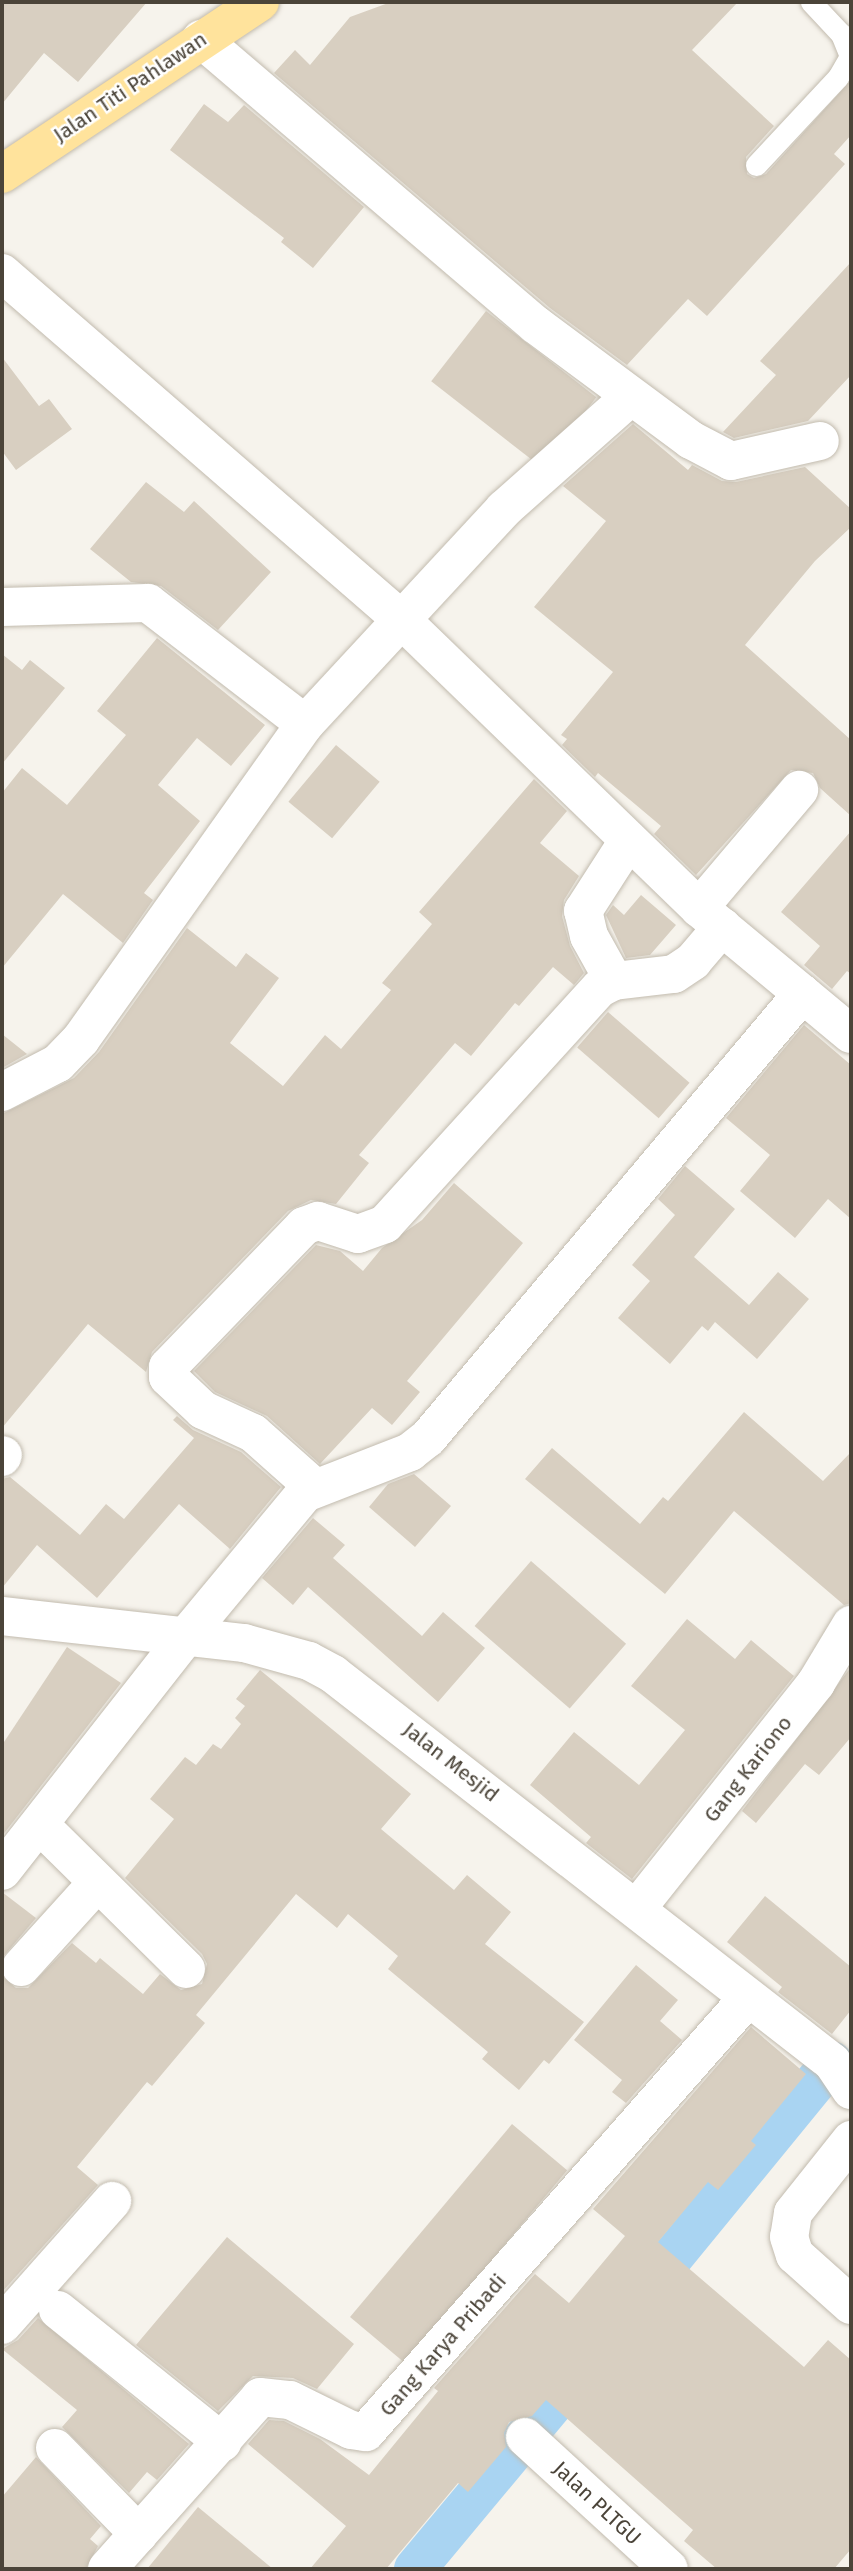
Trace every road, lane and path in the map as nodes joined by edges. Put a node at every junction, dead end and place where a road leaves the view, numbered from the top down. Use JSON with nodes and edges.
{"nodes":[{"id":1,"x":260,"y":2,"type":"edge"},
{"id":2,"x":811,"y":2,"type":"edge"},
{"id":3,"x":201,"y":38,"type":"junction"},
{"id":4,"x":756,"y":165,"type":"dead end"},
{"id":5,"x":2,"y":174,"type":"edge"},
{"id":6,"x":2,"y":273,"type":"edge"},
{"id":7,"x":629,"y":398,"type":"junction"},
{"id":8,"x":820,"y":441,"type":"dead end"},
{"id":9,"x":2,"y":607,"type":"edge"},
{"id":10,"x":402,"y":620,"type":"junction"},
{"id":11,"x":305,"y":724,"type":"junction"},
{"id":12,"x":799,"y":790,"type":"dead end"},
{"id":13,"x":628,"y":841,"type":"junction"},
{"id":14,"x":710,"y":917,"type":"junction"},
{"id":15,"x":614,"y":981,"type":"junction"},
{"id":16,"x":802,"y":994,"type":"junction"},
{"id":17,"x":851,"y":1034,"type":"edge"},
{"id":18,"x":2,"y":1092,"type":"edge"},
{"id":19,"x":315,"y":1488,"type":"junction"},
{"id":20,"x":6,"y":1624,"type":"edge"},
{"id":21,"x":851,"y":1625,"type":"edge"},
{"id":22,"x":187,"y":1635,"type":"junction"},
{"id":23,"x":40,"y":1825,"type":"junction"},
{"id":24,"x":2,"y":1871,"type":"edge"},
{"id":25,"x":97,"y":1883,"type":"junction"},
{"id":26,"x":638,"y":1907,"type":"junction"},
{"id":27,"x":21,"y":1967,"type":"dead end"},
{"id":28,"x":186,"y":1969,"type":"dead end"},
{"id":29,"x":747,"y":1999,"type":"junction"},
{"id":30,"x":842,"y":2076,"type":"edge"},
{"id":31,"x":851,"y":2140,"type":"edge"},
{"id":32,"x":112,"y":2201,"type":"dead end"},
{"id":33,"x":851,"y":2305,"type":"edge"},
{"id":34,"x":58,"y":2310,"type":"dead end"},
{"id":35,"x":2,"y":2325,"type":"edge"},
{"id":36,"x":525,"y":2437,"type":"dead end"},
{"id":37,"x":222,"y":2442,"type":"junction"},
{"id":38,"x":55,"y":2448,"type":"dead end"},
{"id":39,"x":139,"y":2534,"type":"junction"},
{"id":40,"x":107,"y":2569,"type":"edge"},
{"id":41,"x":669,"y":2569,"type":"edge"}],
"edges":[{"from":1,"to":3,"type":"main road","name":"Jalan Titi Pahlawan"},
{"from":2,"to":4,"type":"lane"},
{"from":3,"to":5,"type":"main road","name":"Jalan Titi Pahlawan"},
{"from":3,"to":7,"type":"street"},
{"from":6,"to":10,"type":"street"},
{"from":7,"to":8,"type":"street"},
{"from":7,"to":10,"type":"street"},
{"from":9,"to":11,"type":"street"},
{"from":10,"to":11,"type":"street"},
{"from":10,"to":13,"type":"street"},
{"from":11,"to":18,"type":"street"},
{"from":12,"to":14,"type":"street"},
{"from":13,"to":14,"type":"street"},
{"from":13,"to":15,"type":"street"},
{"from":14,"to":15,"type":"street"},
{"from":14,"to":16,"type":"street"},
{"from":15,"to":19,"type":"street"},
{"from":16,"to":17,"type":"street"},
{"from":16,"to":19,"type":"street"},
{"from":19,"to":22,"type":"street"},
{"from":20,"to":22,"type":"street","name":"Jalan Mesjid"},
{"from":21,"to":26,"type":"street","name":"Gang Kariono"},
{"from":22,"to":23,"type":"street"},
{"from":22,"to":26,"type":"street","name":"Jalan Mesjid"},
{"from":23,"to":24,"type":"street"},
{"from":23,"to":25,"type":"street"},
{"from":25,"to":27,"type":"street"},
{"from":25,"to":28,"type":"street"},
{"from":26,"to":29,"type":"street","name":"Jalan Mesjid"},
{"from":29,"to":30,"type":"street","name":"Jalan Mesjid"},
{"from":29,"to":37,"type":"street","name":"Gang Karya Pribadi"},
{"from":31,"to":33,"type":"street"},
{"from":32,"to":35,"type":"street"},
{"from":34,"to":37,"type":"street"},
{"from":36,"to":41,"type":"street","name":"Jalan PLTGU"},
{"from":37,"to":39,"type":"street","name":"Gang Karya Pribadi"},
{"from":38,"to":39,"type":"street"},
{"from":39,"to":40,"type":"street","name":"Gang Karya Pribadi"}]}
